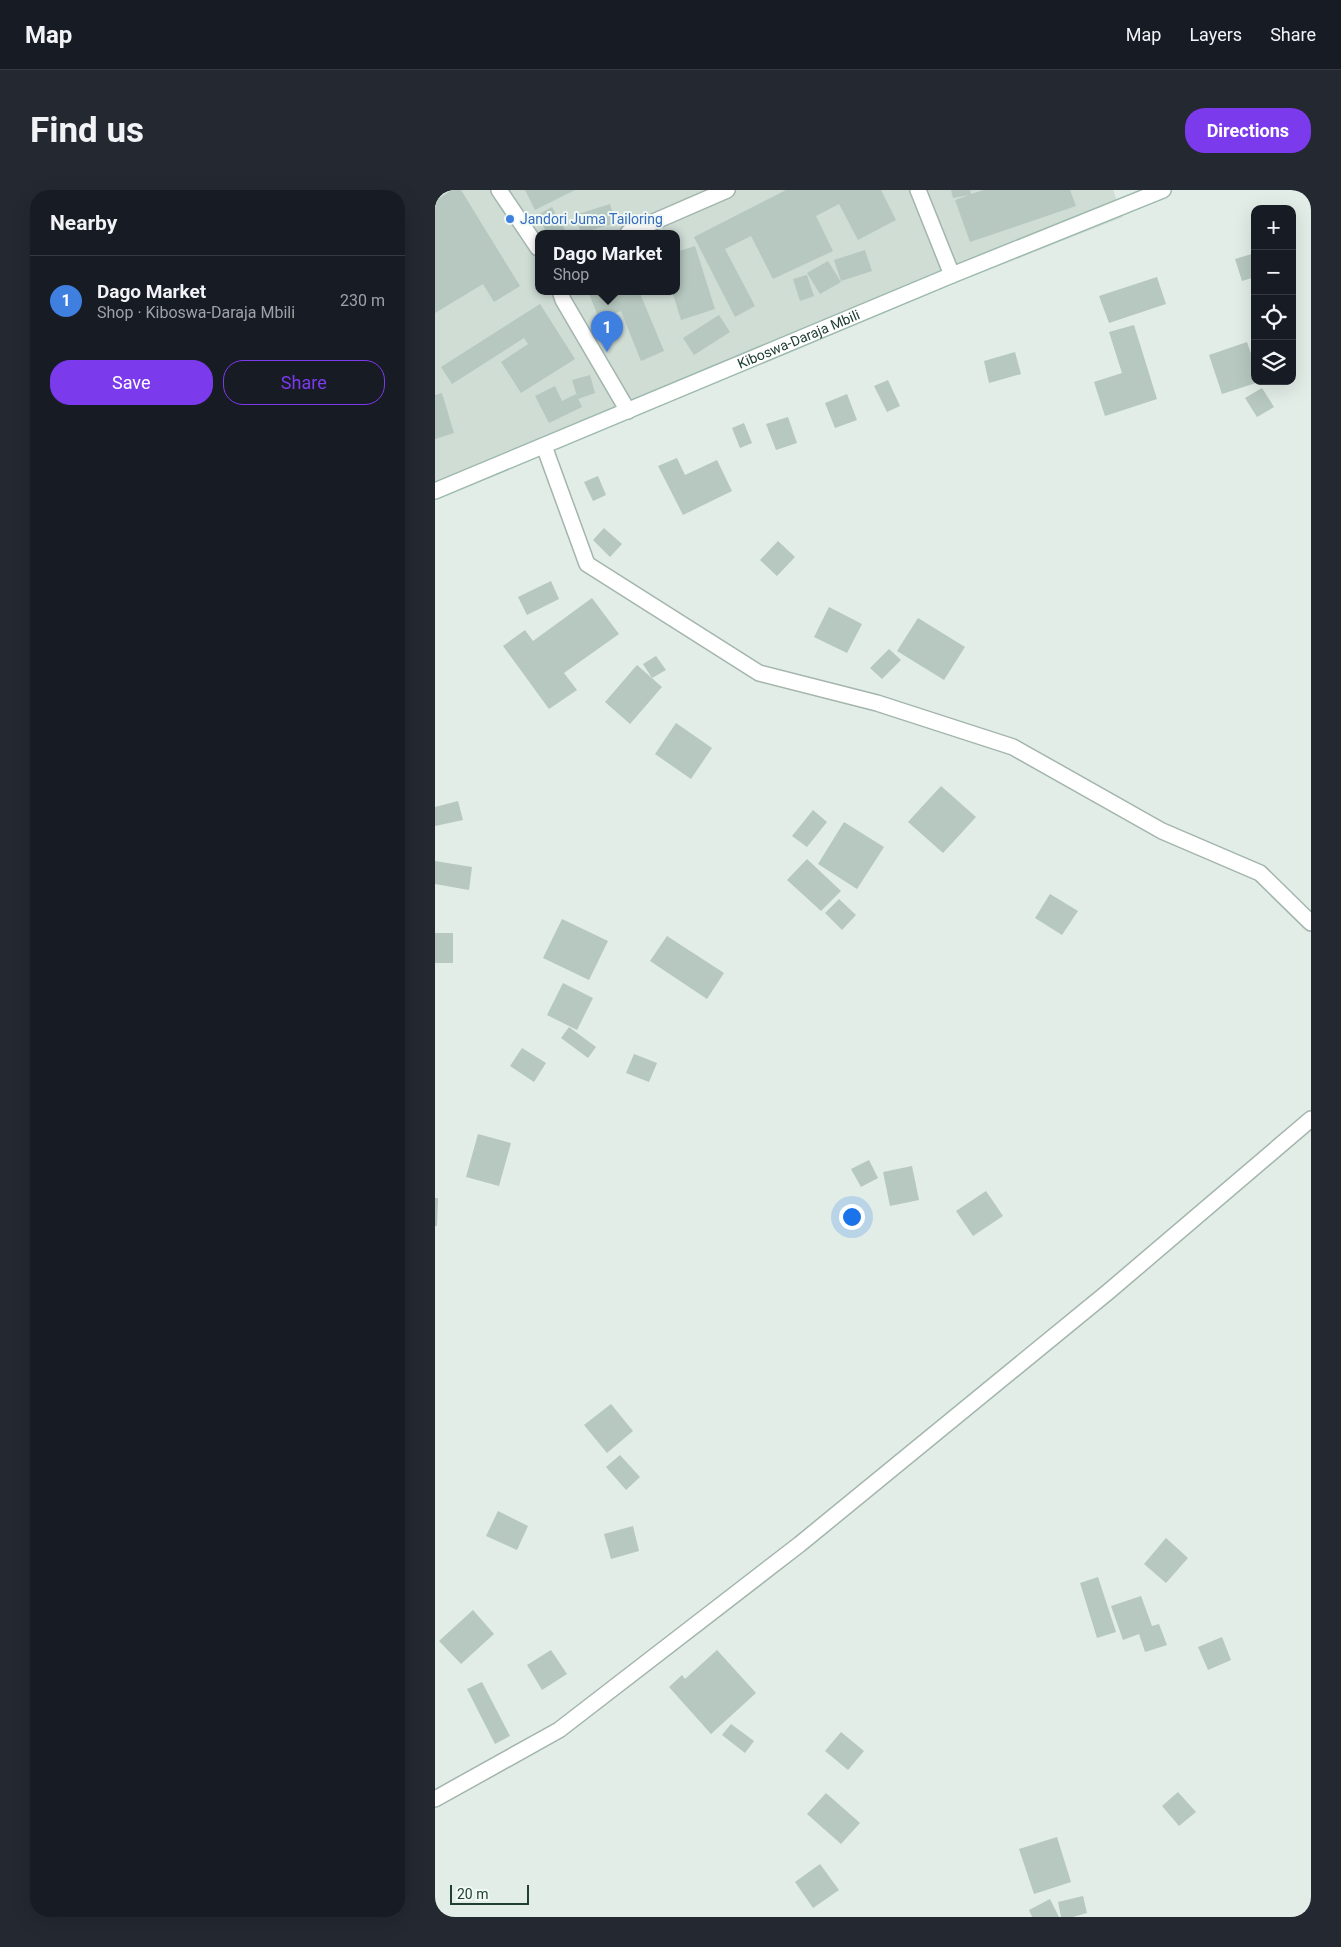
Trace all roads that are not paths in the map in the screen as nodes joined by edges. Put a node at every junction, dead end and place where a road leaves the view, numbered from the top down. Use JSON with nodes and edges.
{"nodes":[{"id":1,"x":499,"y":190,"type":"edge"},
{"id":2,"x":727,"y":190,"type":"edge"},
{"id":3,"x":918,"y":190,"type":"edge"},
{"id":4,"x":1163,"y":190,"type":"edge"},
{"id":5,"x":635,"y":230,"type":"edge"},
{"id":6,"x":535,"y":244,"type":"edge"},
{"id":7,"x":952,"y":275,"type":"junction"},
{"id":8,"x":561,"y":295,"type":"edge"},
{"id":9,"x":628,"y":411,"type":"junction"},
{"id":10,"x":544,"y":446,"type":"junction"},
{"id":11,"x":435,"y":492,"type":"edge"},
{"id":12,"x":1311,"y":923,"type":"edge"},
{"id":13,"x":1311,"y":1119,"type":"edge"},
{"id":14,"x":435,"y":1799,"type":"edge"}],
"edges":[{"from":1,"to":6,"type":"street"},
{"from":2,"to":5,"type":"street"},
{"from":3,"to":7,"type":"street"},
{"from":4,"to":7,"type":"street","name":"Kiboswa-Daraja Mbili"},
{"from":7,"to":9,"type":"street","name":"Kiboswa-Daraja Mbili"},
{"from":8,"to":9,"type":"street"},
{"from":9,"to":10,"type":"street","name":"Kiboswa-Daraja Mbili"},
{"from":10,"to":11,"type":"street","name":"Kiboswa-Daraja Mbili"},
{"from":10,"to":12,"type":"street"},
{"from":13,"to":14,"type":"street"}]}
